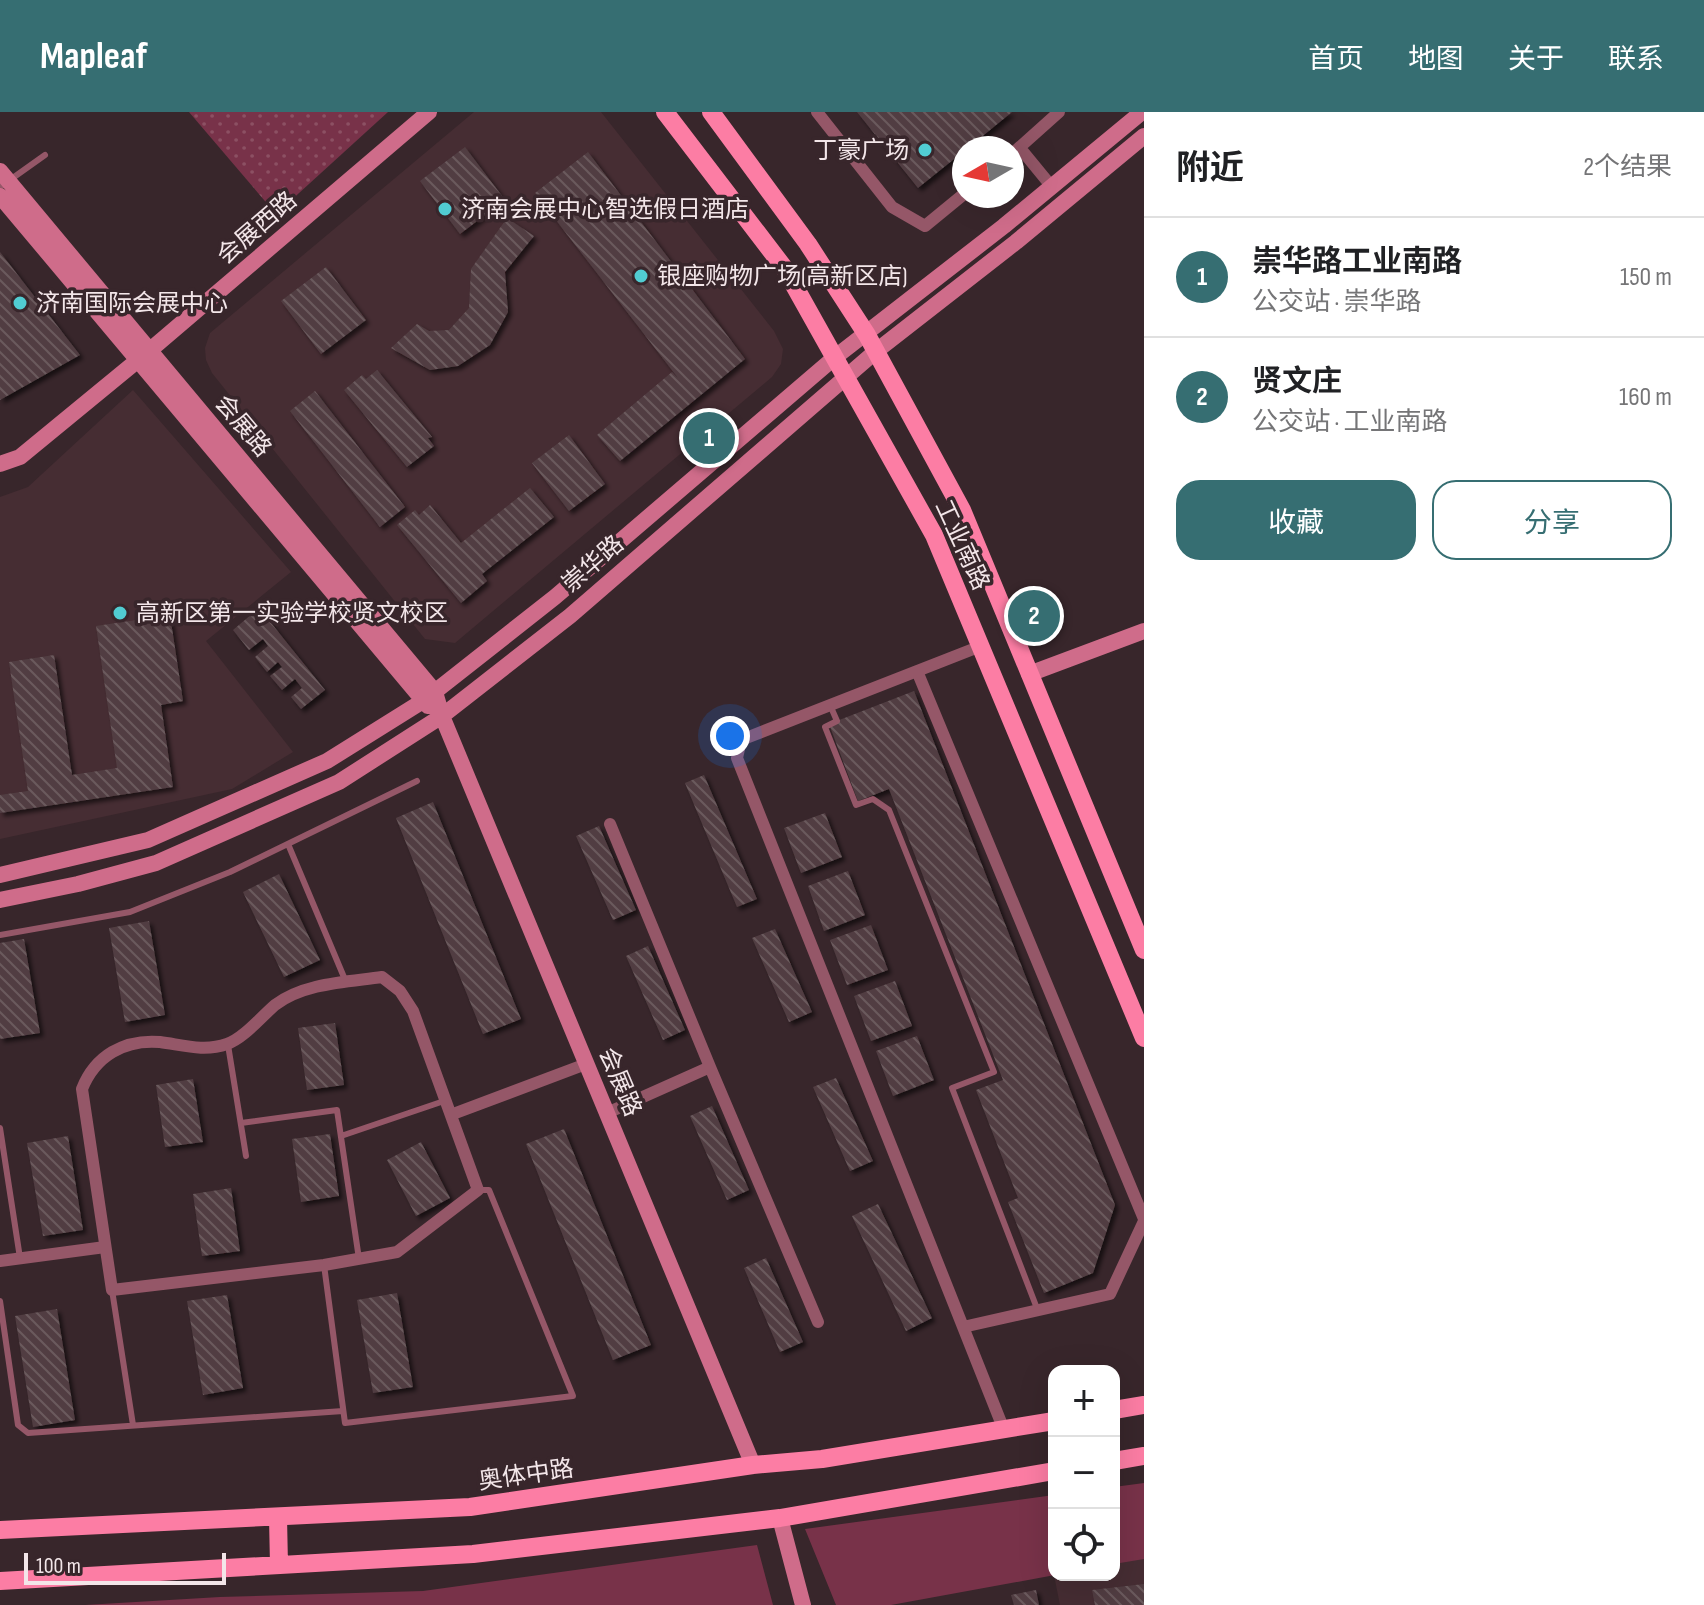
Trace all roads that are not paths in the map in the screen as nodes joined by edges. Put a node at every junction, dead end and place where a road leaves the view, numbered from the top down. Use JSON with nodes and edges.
{"nodes":[{"id":1,"x":429,"y":112,"type":"edge"},
{"id":2,"x":665,"y":112,"type":"edge"},
{"id":3,"x":711,"y":112,"type":"edge"},
{"id":4,"x":817,"y":112,"type":"edge"},
{"id":5,"x":1059,"y":112,"type":"edge"},
{"id":6,"x":1142,"y":112,"type":"edge"},
{"id":7,"x":1144,"y":136,"type":"edge"},
{"id":8,"x":1024,"y":144,"type":"edge"},
{"id":9,"x":45,"y":155,"type":"dead end"},
{"id":10,"x":1024,"y":159,"type":"edge"},
{"id":11,"x":0,"y":171,"type":"edge"},
{"id":12,"x":0,"y":187,"type":"edge"},
{"id":13,"x":1052,"y":187,"type":"junction"},
{"id":14,"x":0,"y":196,"type":"edge"},
{"id":15,"x":952,"y":204,"type":"edge"},
{"id":16,"x":867,"y":335,"type":"junction"},
{"id":17,"x":875,"y":352,"type":"junction"},
{"id":18,"x":143,"y":356,"type":"junction"},
{"id":19,"x":834,"y":358,"type":"junction"},
{"id":20,"x":845,"y":380,"type":"junction"},
{"id":21,"x":0,"y":464,"type":"edge"},
{"id":22,"x":1144,"y":631,"type":"edge"},
{"id":23,"x":981,"y":646,"type":"junction"},
{"id":24,"x":917,"y":671,"type":"junction"},
{"id":25,"x":1029,"y":674,"type":"junction"},
{"id":26,"x":429,"y":696,"type":"junction"},
{"id":27,"x":830,"y":705,"type":"junction"},
{"id":28,"x":442,"y":716,"type":"junction"},
{"id":29,"x":417,"y":781,"type":"dead end"},
{"id":30,"x":610,"y":824,"type":"dead end"},
{"id":31,"x":288,"y":844,"type":"junction"},
{"id":32,"x":0,"y":875,"type":"edge"},
{"id":33,"x":0,"y":900,"type":"edge"},
{"id":34,"x":0,"y":935,"type":"edge"},
{"id":35,"x":1144,"y":950,"type":"edge"},
{"id":36,"x":346,"y":982,"type":"junction"},
{"id":37,"x":1144,"y":1038,"type":"edge"},
{"id":38,"x":228,"y":1043,"type":"junction"},
{"id":39,"x":586,"y":1064,"type":"junction"},
{"id":40,"x":710,"y":1067,"type":"junction"},
{"id":41,"x":447,"y":1100,"type":"junction"},
{"id":42,"x":607,"y":1113,"type":"junction"},
{"id":43,"x":453,"y":1114,"type":"junction"},
{"id":44,"x":241,"y":1123,"type":"junction"},
{"id":45,"x":0,"y":1128,"type":"edge"},
{"id":46,"x":341,"y":1136,"type":"junction"},
{"id":47,"x":246,"y":1156,"type":"dead end"},
{"id":48,"x":478,"y":1190,"type":"junction"},
{"id":49,"x":1144,"y":1220,"type":"edge"},
{"id":50,"x":105,"y":1247,"type":"junction"},
{"id":51,"x":20,"y":1258,"type":"junction"},
{"id":52,"x":359,"y":1259,"type":"junction"},
{"id":53,"x":0,"y":1261,"type":"edge"},
{"id":54,"x":324,"y":1265,"type":"junction"},
{"id":55,"x":112,"y":1290,"type":"junction"},
{"id":56,"x":0,"y":1301,"type":"edge"},
{"id":57,"x":1038,"y":1311,"type":"junction"},
{"id":58,"x":818,"y":1322,"type":"dead end"},
{"id":59,"x":963,"y":1327,"type":"junction"},
{"id":60,"x":1144,"y":1405,"type":"edge"},
{"id":61,"x":1120,"y":1409,"type":"edge"},
{"id":62,"x":343,"y":1411,"type":"junction"},
{"id":63,"x":1048,"y":1422,"type":"edge"},
{"id":64,"x":133,"y":1425,"type":"junction"},
{"id":65,"x":1004,"y":1430,"type":"junction"},
{"id":66,"x":1144,"y":1456,"type":"edge"},
{"id":67,"x":1120,"y":1460,"type":"edge"},
{"id":68,"x":753,"y":1465,"type":"junction"},
{"id":69,"x":1048,"y":1472,"type":"edge"},
{"id":70,"x":278,"y":1517,"type":"junction"},
{"id":71,"x":780,"y":1518,"type":"junction"},
{"id":72,"x":0,"y":1530,"type":"edge"},
{"id":73,"x":279,"y":1565,"type":"junction"},
{"id":74,"x":0,"y":1581,"type":"edge"},
{"id":75,"x":803,"y":1605,"type":"edge"}],
"edges":[{"from":1,"to":18,"type":"main road","name":"会展西路"},
{"from":2,"to":19,"type":"main road","name":"工业南路"},
{"from":3,"to":16,"type":"main road","name":"工业南路"},
{"from":4,"to":15,"type":"street"},
{"from":5,"to":8,"type":"street"},
{"from":6,"to":13,"type":"main road","name":"崇华路"},
{"from":7,"to":17,"type":"main road","name":"崇华路"},
{"from":9,"to":12,"type":"lane"},
{"from":10,"to":13,"type":"street"},
{"from":11,"to":18,"type":"main road","name":"会展路"},
{"from":13,"to":16,"type":"main road","name":"崇华路"},
{"from":14,"to":18,"type":"main road","name":"会展路"},
{"from":16,"to":17,"type":"main road","name":"工业南路"},
{"from":16,"to":19,"type":"main road","name":"崇华路"},
{"from":17,"to":20,"type":"main road","name":"崇华路"},
{"from":17,"to":25,"type":"main road","name":"工业南路"},
{"from":18,"to":21,"type":"main road","name":"会展西路"},
{"from":18,"to":26,"type":"main road","name":"会展路"},
{"from":19,"to":20,"type":"main road","name":"工业南路"},
{"from":19,"to":26,"type":"main road","name":"崇华路"},
{"from":20,"to":23,"type":"main road","name":"工业南路"},
{"from":20,"to":28,"type":"main road","name":"崇华路"},
{"from":22,"to":25,"type":"main road"},
{"from":23,"to":24,"type":"street"},
{"from":23,"to":37,"type":"main road","name":"工业南路"},
{"from":24,"to":27,"type":"street"},
{"from":24,"to":49,"type":"street"},
{"from":25,"to":35,"type":"main road","name":"工业南路"},
{"from":26,"to":28,"type":"main road","name":"会展路"},
{"from":26,"to":32,"type":"main road","name":"崇华路"},
{"from":27,"to":57,"type":"lane"},
{"from":27,"to":59,"type":"street"},
{"from":28,"to":33,"type":"main road","name":"崇华路"},
{"from":28,"to":39,"type":"main road","name":"会展路"},
{"from":29,"to":31,"type":"lane"},
{"from":30,"to":40,"type":"street"},
{"from":31,"to":34,"type":"lane"},
{"from":31,"to":36,"type":"lane"},
{"from":36,"to":38,"type":"street"},
{"from":36,"to":41,"type":"street"},
{"from":38,"to":44,"type":"lane"},
{"from":38,"to":50,"type":"street"},
{"from":39,"to":42,"type":"main road","name":"会展路"},
{"from":39,"to":43,"type":"street"},
{"from":40,"to":42,"type":"street"},
{"from":40,"to":58,"type":"street"},
{"from":41,"to":43,"type":"street"},
{"from":41,"to":46,"type":"lane"},
{"from":42,"to":68,"type":"main road","name":"会展路"},
{"from":43,"to":48,"type":"street"},
{"from":44,"to":46,"type":"lane"},
{"from":44,"to":47,"type":"lane"},
{"from":45,"to":51,"type":"lane"},
{"from":46,"to":52,"type":"lane"},
{"from":48,"to":52,"type":"street"},
{"from":48,"to":62,"type":"lane"},
{"from":49,"to":57,"type":"street"},
{"from":50,"to":51,"type":"street"},
{"from":50,"to":55,"type":"street"},
{"from":51,"to":53,"type":"street"},
{"from":52,"to":54,"type":"street"},
{"from":54,"to":55,"type":"street"},
{"from":54,"to":62,"type":"lane"},
{"from":55,"to":64,"type":"lane"},
{"from":56,"to":64,"type":"lane"},
{"from":57,"to":59,"type":"street"},
{"from":59,"to":65,"type":"street"},
{"from":60,"to":61,"type":"main road"},
{"from":62,"to":64,"type":"lane"},
{"from":63,"to":65,"type":"main road","name":"奥体中路"},
{"from":65,"to":68,"type":"main road","name":"奥体中路"},
{"from":66,"to":67,"type":"main road"},
{"from":68,"to":70,"type":"main road","name":"奥体中路"},
{"from":69,"to":71,"type":"main road"},
{"from":70,"to":72,"type":"main road","name":"奥体中路"},
{"from":70,"to":73,"type":"main road"},
{"from":71,"to":73,"type":"main road"},
{"from":71,"to":75,"type":"main road"},
{"from":73,"to":74,"type":"main road"}]}
